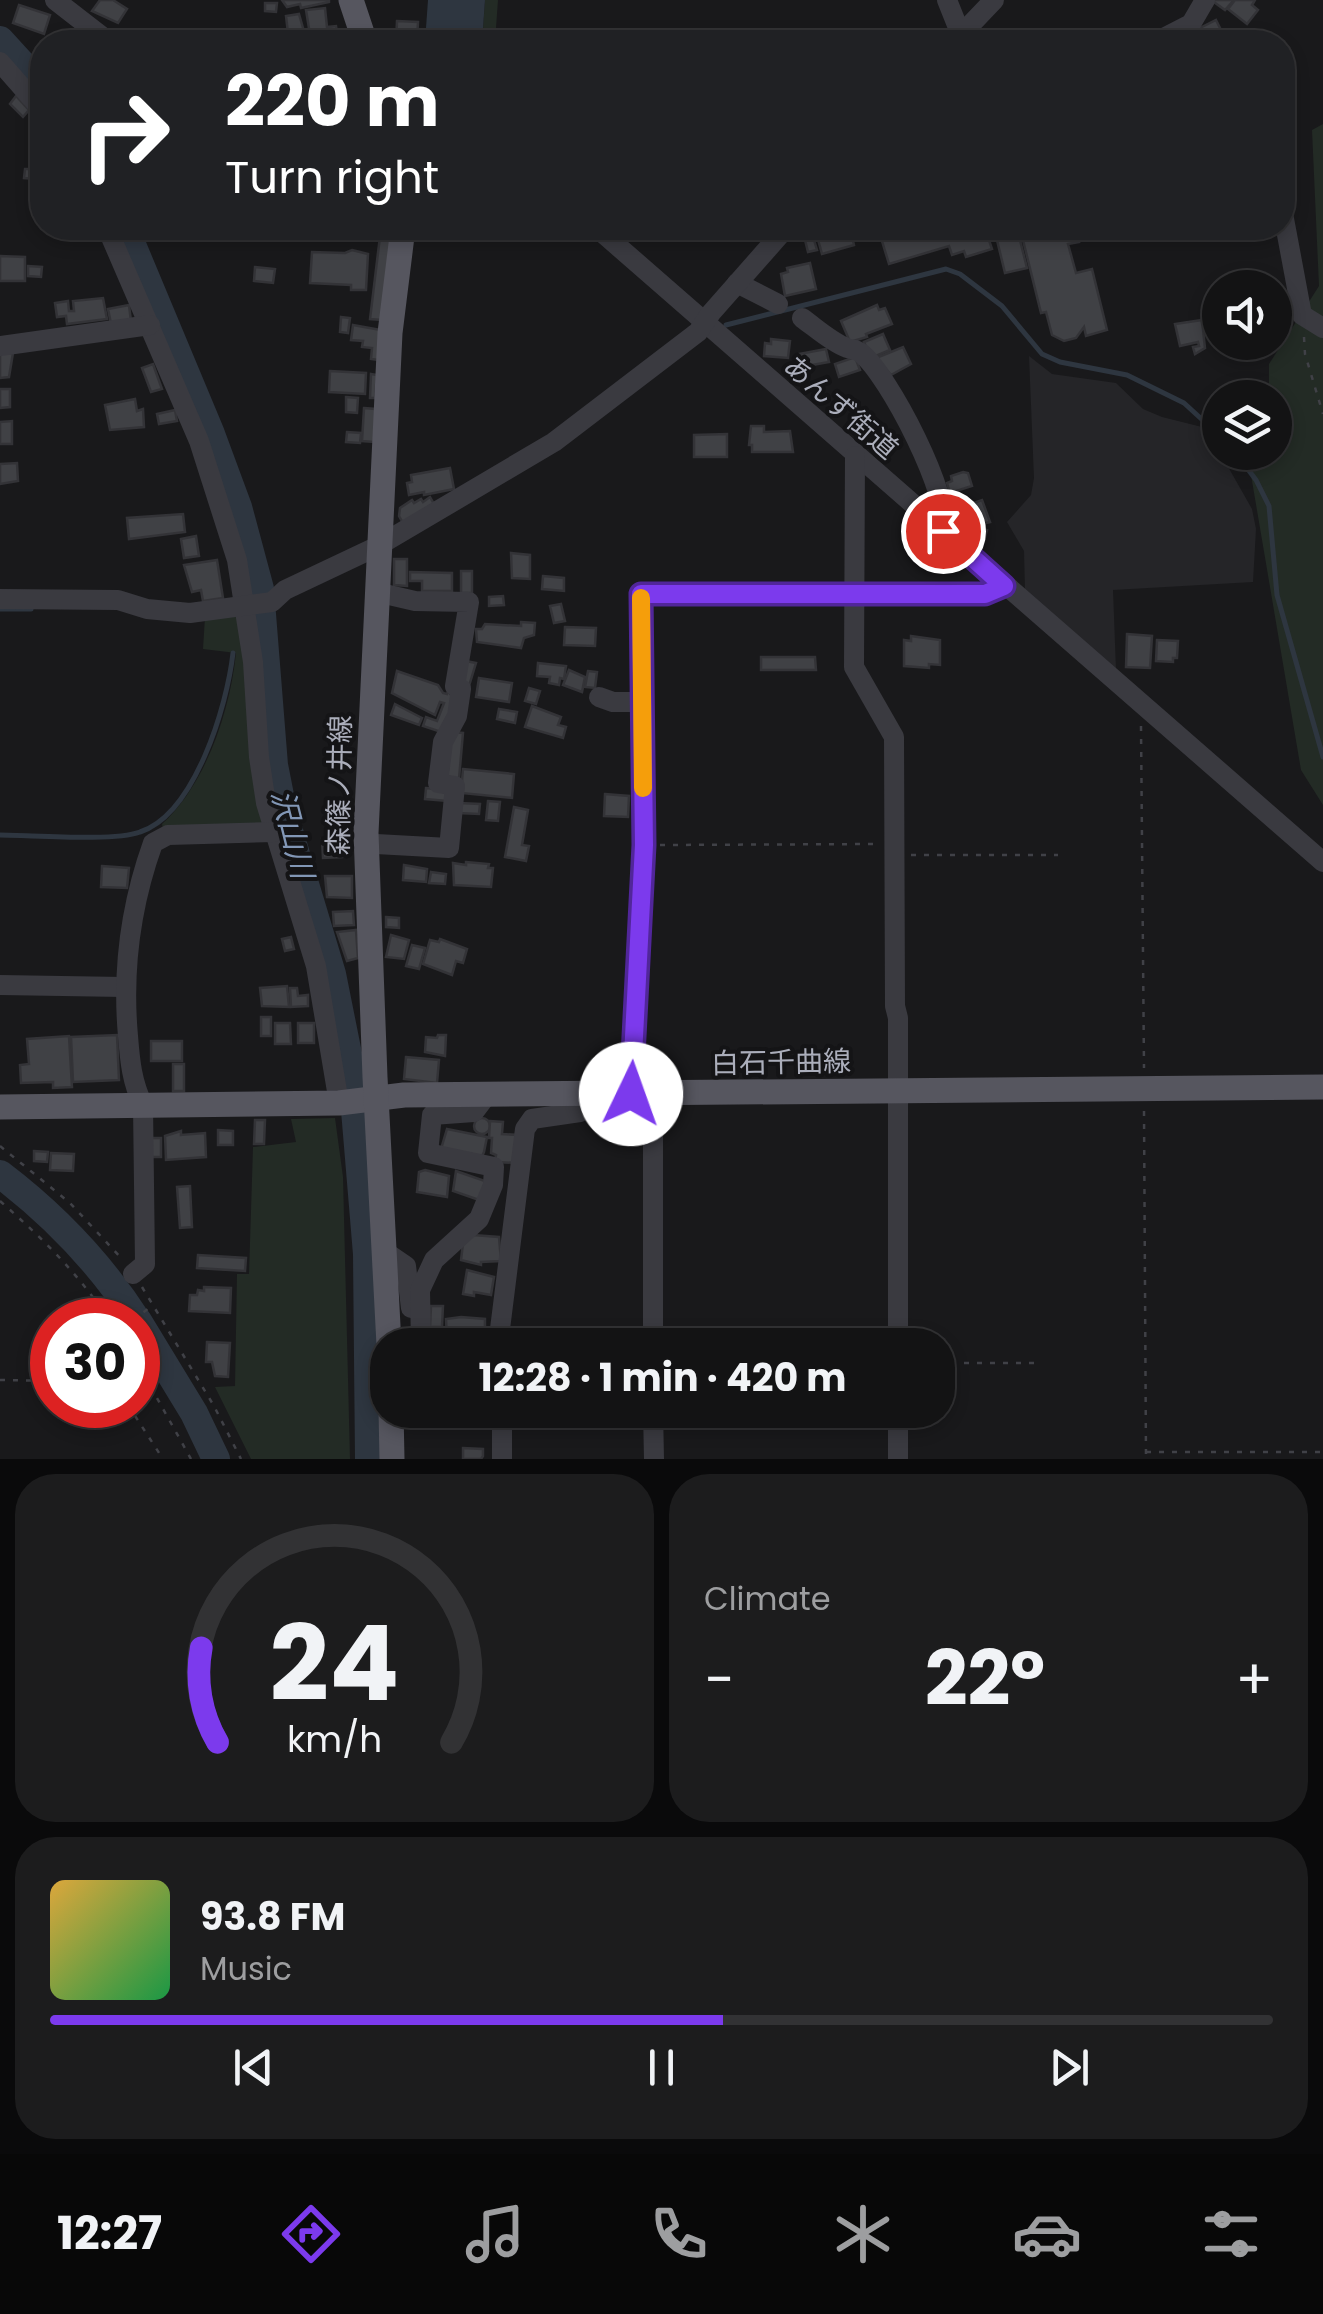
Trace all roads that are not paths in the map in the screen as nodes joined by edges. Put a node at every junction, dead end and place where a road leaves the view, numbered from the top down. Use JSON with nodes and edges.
{"nodes":[{"id":1,"x":55,"y":0,"type":"edge"},
{"id":2,"x":352,"y":0,"type":"edge"},
{"id":3,"x":948,"y":0,"type":"edge"},
{"id":4,"x":994,"y":0,"type":"edge"},
{"id":5,"x":1205,"y":0,"type":"edge"},
{"id":6,"x":94,"y":30,"type":"edge"},
{"id":7,"x":361,"y":30,"type":"edge"},
{"id":8,"x":956,"y":30,"type":"edge"},
{"id":9,"x":966,"y":30,"type":"edge"},
{"id":10,"x":1179,"y":30,"type":"edge"},
{"id":11,"x":0,"y":62,"type":"edge"},
{"id":12,"x":30,"y":96,"type":"edge"},
{"id":13,"x":112,"y":240,"type":"edge"},
{"id":14,"x":402,"y":240,"type":"edge"},
{"id":15,"x":610,"y":240,"type":"edge"},
{"id":16,"x":775,"y":240,"type":"edge"},
{"id":17,"x":1288,"y":240,"type":"edge"},
{"id":18,"x":737,"y":283,"type":"junction"},
{"id":19,"x":778,"y":304,"type":"dead end"},
{"id":20,"x":802,"y":318,"type":"dead end"},
{"id":21,"x":704,"y":323,"type":"junction"},
{"id":22,"x":150,"y":325,"type":"junction"},
{"id":23,"x":1323,"y":328,"type":"edge"},
{"id":24,"x":0,"y":346,"type":"edge"},
{"id":25,"x":855,"y":456,"type":"junction"},
{"id":26,"x":943,"y":531,"type":"junction"},
{"id":27,"x":378,"y":546,"type":"junction"},
{"id":28,"x":1004,"y":586,"type":"junction"},
{"id":29,"x":376,"y":592,"type":"junction"},
{"id":30,"x":854,"y":596,"type":"junction"},
{"id":31,"x":0,"y":600,"type":"edge"},
{"id":32,"x":256,"y":604,"type":"junction"},
{"id":33,"x":599,"y":698,"type":"dead end"},
{"id":34,"x":642,"y":702,"type":"junction"},
{"id":35,"x":274,"y":832,"type":"junction"},
{"id":36,"x":376,"y":844,"type":"dead end"},
{"id":37,"x":1323,"y":862,"type":"edge"},
{"id":38,"x":0,"y":985,"type":"edge"},
{"id":39,"x":124,"y":988,"type":"junction"},
{"id":40,"x":1323,"y":1088,"type":"edge"},
{"id":41,"x":898,"y":1090,"type":"junction"},
{"id":42,"x":642,"y":1094,"type":"junction"},
{"id":43,"x":487,"y":1095,"type":"junction"},
{"id":44,"x":582,"y":1095,"type":"junction"},
{"id":45,"x":374,"y":1100,"type":"junction"},
{"id":46,"x":341,"y":1103,"type":"junction"},
{"id":47,"x":142,"y":1105,"type":"junction"},
{"id":48,"x":0,"y":1107,"type":"edge"},
{"id":49,"x":494,"y":1167,"type":"junction"},
{"id":50,"x":520,"y":1169,"type":"junction"},
{"id":51,"x":386,"y":1253,"type":"junction"},
{"id":52,"x":133,"y":1274,"type":"dead end"},
{"id":53,"x":388,"y":1328,"type":"edge"},
{"id":54,"x":415,"y":1328,"type":"edge"},
{"id":55,"x":419,"y":1328,"type":"edge"},
{"id":56,"x":500,"y":1328,"type":"edge"},
{"id":57,"x":652,"y":1328,"type":"edge"},
{"id":58,"x":898,"y":1328,"type":"edge"},
{"id":59,"x":391,"y":1428,"type":"edge"},
{"id":60,"x":502,"y":1428,"type":"edge"},
{"id":61,"x":653,"y":1428,"type":"edge"},
{"id":62,"x":898,"y":1428,"type":"edge"},
{"id":63,"x":392,"y":1459,"type":"edge"},
{"id":64,"x":502,"y":1459,"type":"edge"},
{"id":65,"x":654,"y":1459,"type":"edge"},
{"id":66,"x":898,"y":1459,"type":"edge"}],
"edges":[{"from":1,"to":6,"type":"street"},
{"from":2,"to":7,"type":"main road"},
{"from":3,"to":8,"type":"street"},
{"from":4,"to":9,"type":"street"},
{"from":5,"to":10,"type":"street"},
{"from":11,"to":12,"type":"street"},
{"from":13,"to":22,"type":"street"},
{"from":14,"to":27,"type":"main road","name":"森篠ノ井線"},
{"from":15,"to":21,"type":"street","name":"あんず街道"},
{"from":16,"to":18,"type":"street"},
{"from":17,"to":23,"type":"street"},
{"from":18,"to":19,"type":"street"},
{"from":18,"to":21,"type":"street"},
{"from":20,"to":26,"type":"street"},
{"from":21,"to":25,"type":"street","name":"あんず街道"},
{"from":21,"to":27,"type":"street"},
{"from":22,"to":24,"type":"street"},
{"from":22,"to":32,"type":"street"},
{"from":25,"to":26,"type":"street","name":"あんず街道"},
{"from":25,"to":30,"type":"street"},
{"from":26,"to":28,"type":"street","name":"あんず街道"},
{"from":27,"to":29,"type":"main road","name":"森篠ノ井線"},
{"from":27,"to":32,"type":"street"},
{"from":28,"to":30,"type":"street"},
{"from":28,"to":37,"type":"street","name":"あんず街道"},
{"from":29,"to":36,"type":"street"},
{"from":29,"to":45,"type":"main road","name":"森篠ノ井線"},
{"from":30,"to":34,"type":"street"},
{"from":30,"to":41,"type":"street"},
{"from":31,"to":32,"type":"street"},
{"from":32,"to":35,"type":"street"},
{"from":33,"to":34,"type":"street"},
{"from":34,"to":42,"type":"street"},
{"from":35,"to":39,"type":"street"},
{"from":35,"to":46,"type":"street"},
{"from":38,"to":39,"type":"street"},
{"from":39,"to":47,"type":"street"},
{"from":40,"to":41,"type":"main road","name":"白石千曲線"},
{"from":41,"to":42,"type":"main road","name":"白石千曲線"},
{"from":41,"to":58,"type":"street"},
{"from":42,"to":44,"type":"main road","name":"白石千曲線"},
{"from":42,"to":57,"type":"street"},
{"from":43,"to":44,"type":"main road","name":"白石千曲線"},
{"from":43,"to":45,"type":"main road","name":"白石千曲線"},
{"from":43,"to":49,"type":"street"},
{"from":44,"to":50,"type":"street"},
{"from":45,"to":46,"type":"main road","name":"白石千曲線"},
{"from":45,"to":51,"type":"main road","name":"森篠ノ井線"},
{"from":46,"to":47,"type":"main road","name":"白石千曲線"},
{"from":47,"to":48,"type":"main road","name":"白石千曲線"},
{"from":47,"to":52,"type":"street"},
{"from":49,"to":50,"type":"street"},
{"from":49,"to":55,"type":"street"},
{"from":50,"to":56,"type":"street"},
{"from":51,"to":53,"type":"main road","name":"森篠ノ井線"},
{"from":51,"to":54,"type":"street"},
{"from":59,"to":63,"type":"main road"},
{"from":60,"to":64,"type":"street"},
{"from":61,"to":65,"type":"street"},
{"from":62,"to":66,"type":"street"}]}
